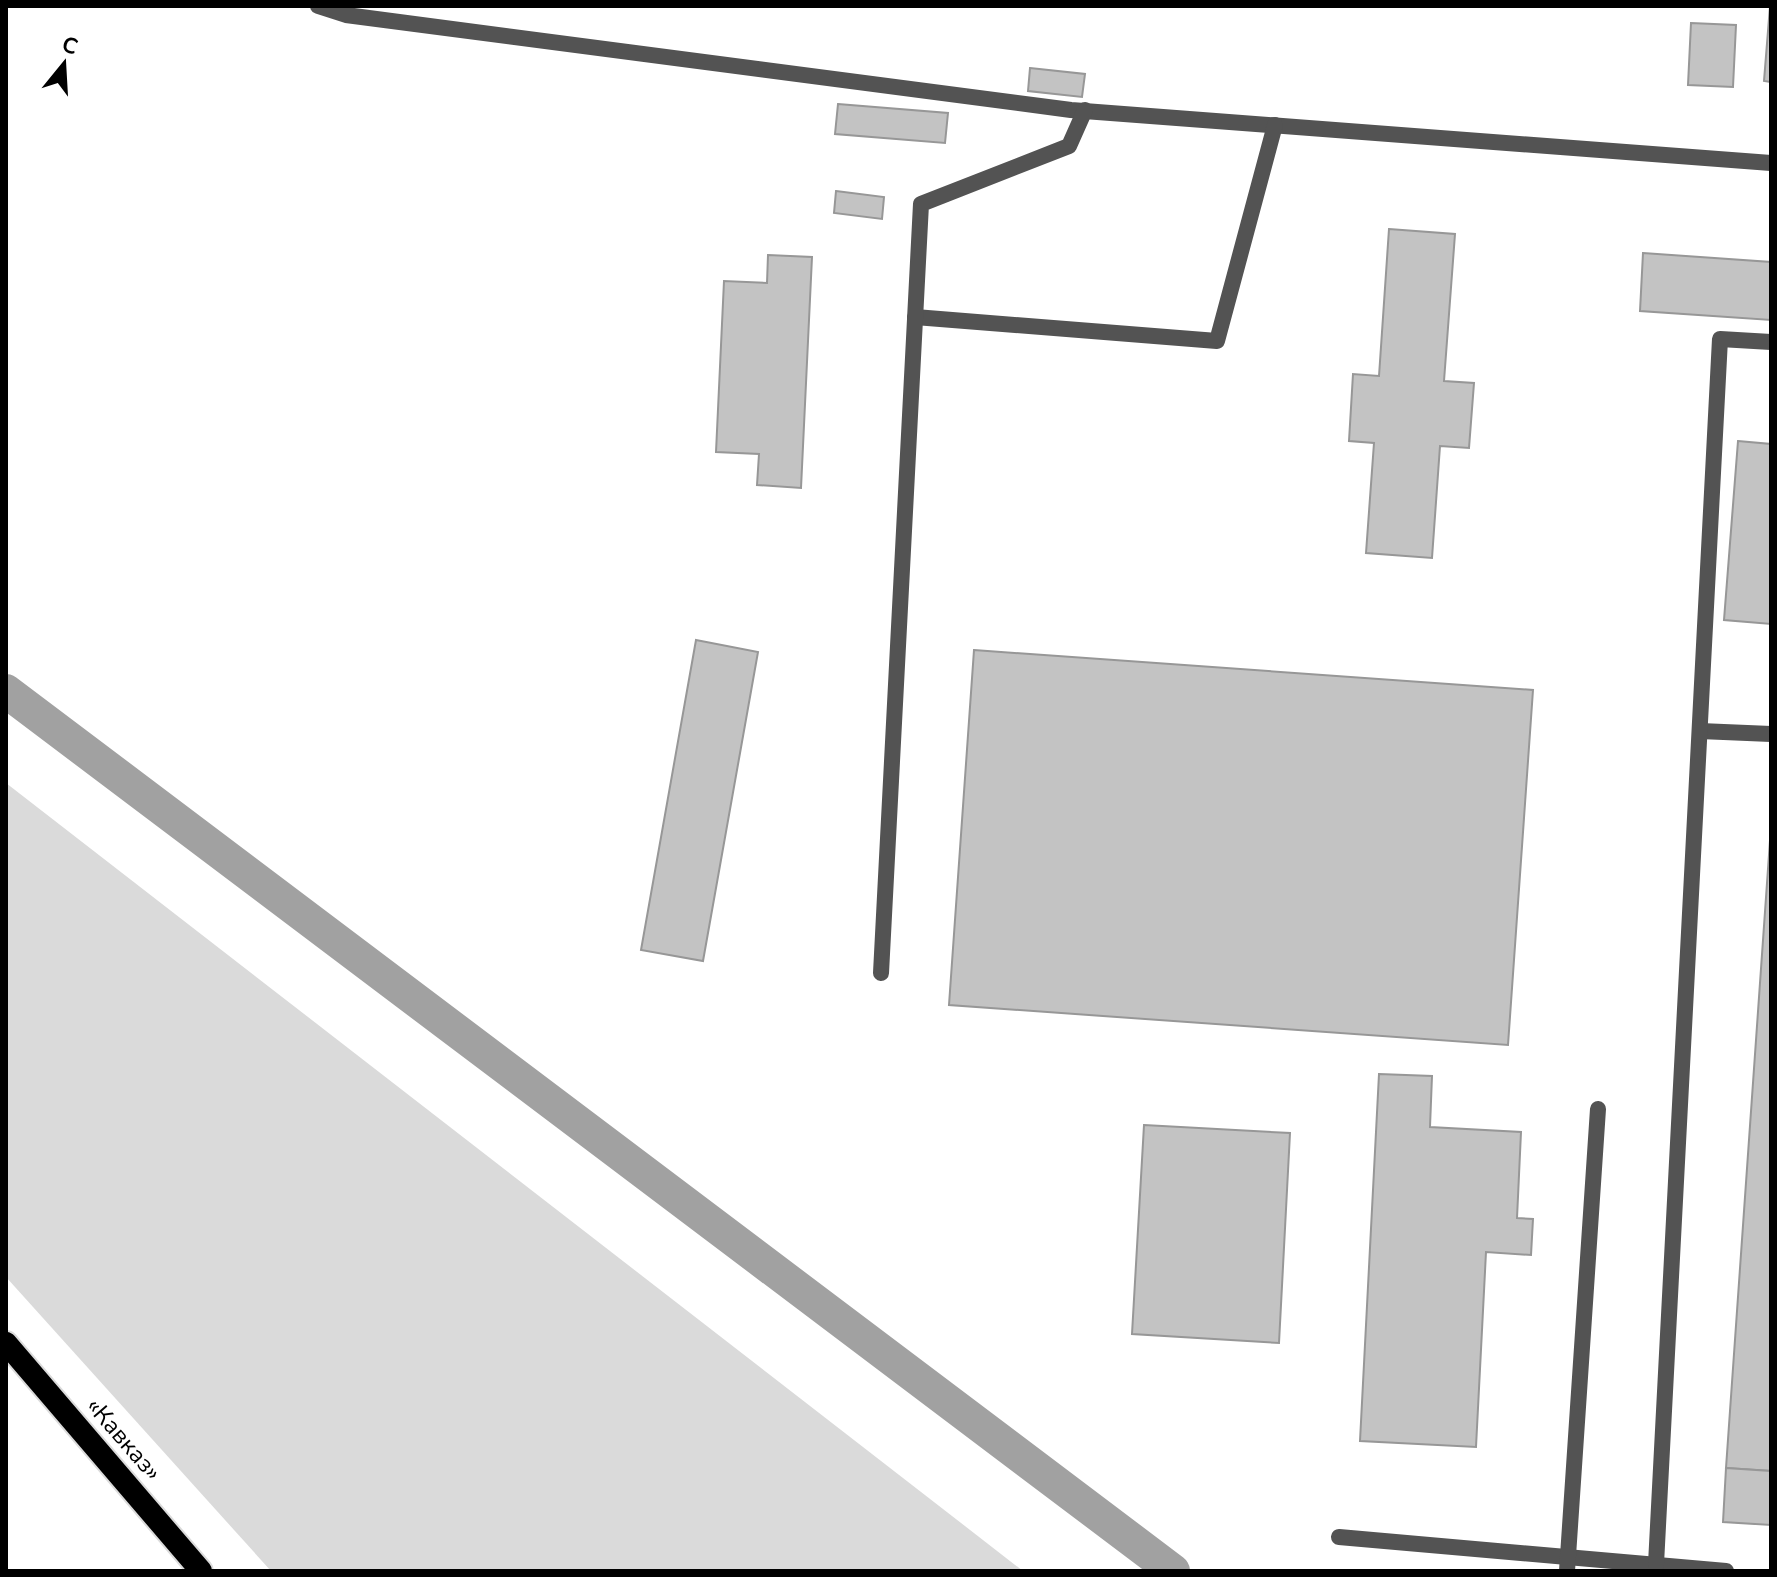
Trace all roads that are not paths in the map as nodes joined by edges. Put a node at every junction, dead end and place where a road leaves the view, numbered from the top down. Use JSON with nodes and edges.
{"nodes":[{"id":1,"x":318,"y":6,"type":"edge"},
{"id":2,"x":1085,"y":110,"type":"junction"},
{"id":3,"x":1275,"y":125,"type":"junction"},
{"id":4,"x":1771,"y":163,"type":"edge"},
{"id":5,"x":915,"y":317,"type":"junction"},
{"id":6,"x":1771,"y":342,"type":"edge"},
{"id":7,"x":1700,"y":731,"type":"junction"},
{"id":8,"x":1771,"y":734,"type":"edge"},
{"id":9,"x":881,"y":973,"type":"dead end"},
{"id":10,"x":1598,"y":1109,"type":"dead end"},
{"id":11,"x":6,"y":1343,"type":"edge"},
{"id":12,"x":1339,"y":1537,"type":"dead end"},
{"id":13,"x":1568,"y":1564,"type":"edge"},
{"id":14,"x":1656,"y":1564,"type":"junction"},
{"id":15,"x":201,"y":1571,"type":"edge"},
{"id":16,"x":1726,"y":1571,"type":"edge"}],
"edges":[{"from":1,"to":2,"type":"lane"},
{"from":2,"to":3,"type":"lane"},
{"from":2,"to":5,"type":"lane"},
{"from":3,"to":4,"type":"lane"},
{"from":3,"to":5,"type":"lane"},
{"from":5,"to":9,"type":"lane"},
{"from":6,"to":7,"type":"lane"},
{"from":7,"to":8,"type":"lane"},
{"from":7,"to":14,"type":"lane"},
{"from":10,"to":13,"type":"lane"},
{"from":11,"to":15,"type":"highway","name":"«Кавказ»"},
{"from":12,"to":13,"type":"lane"},
{"from":13,"to":14,"type":"lane"},
{"from":14,"to":16,"type":"lane"}]}
